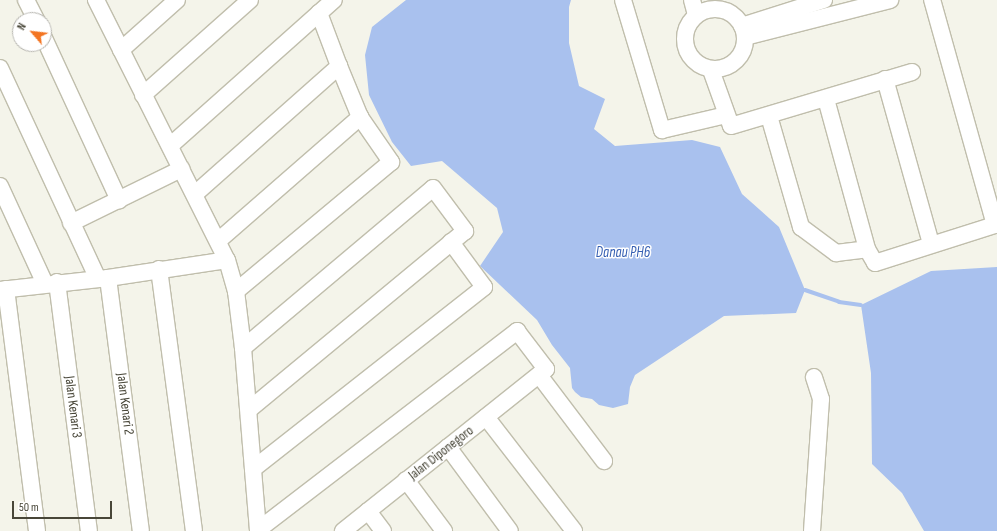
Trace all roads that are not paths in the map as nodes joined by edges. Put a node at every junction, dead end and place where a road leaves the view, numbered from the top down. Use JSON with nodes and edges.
{"nodes":[{"id":1,"x":26,"y":0,"type":"edge"},
{"id":2,"x":177,"y":0,"type":"edge"},
{"id":3,"x":250,"y":0,"type":"edge"},
{"id":4,"x":334,"y":0,"type":"edge"},
{"id":5,"x":623,"y":0,"type":"edge"},
{"id":6,"x":824,"y":0,"type":"edge"},
{"id":7,"x":890,"y":0,"type":"edge"},
{"id":8,"x":932,"y":0,"type":"edge"},
{"id":9,"x":98,"y":1,"type":"edge"},
{"id":10,"x":715,"y":4,"type":"edge"},
{"id":11,"x":694,"y":8,"type":"edge"},
{"id":12,"x":32,"y":12,"type":"edge"},
{"id":13,"x":319,"y":13,"type":"junction"},
{"id":14,"x":744,"y":31,"type":"junction"},
{"id":15,"x":120,"y":50,"type":"junction"},
{"id":16,"x":50,"y":52,"type":"edge"},
{"id":17,"x":339,"y":66,"type":"junction"},
{"id":18,"x":0,"y":68,"type":"edge"},
{"id":19,"x":711,"y":70,"type":"junction"},
{"id":20,"x":912,"y":72,"type":"dead end"},
{"id":21,"x":885,"y":79,"type":"junction"},
{"id":22,"x":143,"y":95,"type":"junction"},
{"id":23,"x":826,"y":99,"type":"junction"},
{"id":24,"x":726,"y":115,"type":"junction"},
{"id":25,"x":769,"y":116,"type":"junction"},
{"id":26,"x":360,"y":117,"type":"junction"},
{"id":27,"x":171,"y":145,"type":"junction"},
{"id":28,"x":181,"y":169,"type":"junction"},
{"id":29,"x":0,"y":186,"type":"edge"},
{"id":30,"x":195,"y":194,"type":"junction"},
{"id":31,"x":119,"y":200,"type":"junction"},
{"id":32,"x":71,"y":223,"type":"junction"},
{"id":33,"x":218,"y":241,"type":"junction"},
{"id":34,"x":451,"y":242,"type":"junction"},
{"id":35,"x":931,"y":244,"type":"junction"},
{"id":36,"x":867,"y":248,"type":"junction"},
{"id":37,"x":227,"y":260,"type":"junction"},
{"id":38,"x":159,"y":269,"type":"junction"},
{"id":39,"x":103,"y":278,"type":"junction"},
{"id":40,"x":51,"y":283,"type":"junction"},
{"id":41,"x":3,"y":289,"type":"edge"},
{"id":42,"x":236,"y":291,"type":"junction"},
{"id":43,"x":243,"y":348,"type":"junction"},
{"id":44,"x":539,"y":375,"type":"junction"},
{"id":45,"x":814,"y":377,"type":"dead end"},
{"id":46,"x":250,"y":409,"type":"junction"},
{"id":47,"x":486,"y":417,"type":"junction"},
{"id":48,"x":448,"y":447,"type":"junction"},
{"id":49,"x":604,"y":461,"type":"dead end"},
{"id":50,"x":253,"y":469,"type":"junction"},
{"id":51,"x":406,"y":480,"type":"junction"},
{"id":52,"x":368,"y":511,"type":"junction"},
{"id":53,"x":258,"y":530,"type":"edge"},
{"id":54,"x":38,"y":531,"type":"edge"},
{"id":55,"x":89,"y":531,"type":"edge"},
{"id":56,"x":141,"y":531,"type":"edge"},
{"id":57,"x":194,"y":531,"type":"edge"},
{"id":58,"x":343,"y":531,"type":"edge"},
{"id":59,"x":383,"y":531,"type":"edge"},
{"id":60,"x":444,"y":531,"type":"edge"},
{"id":61,"x":510,"y":531,"type":"edge"},
{"id":62,"x":574,"y":531,"type":"edge"},
{"id":63,"x":812,"y":531,"type":"edge"}],
"edges":[{"from":1,"to":12,"type":"street"},
{"from":2,"to":15,"type":"street"},
{"from":3,"to":22,"type":"street"},
{"from":4,"to":13,"type":"street"},
{"from":5,"to":24,"type":"street"},
{"from":6,"to":14,"type":"street"},
{"from":7,"to":14,"type":"street"},
{"from":8,"to":35,"type":"street"},
{"from":9,"to":15,"type":"street"},
{"from":10,"to":11,"type":"street"},
{"from":10,"to":14,"type":"street"},
{"from":11,"to":19,"type":"street"},
{"from":13,"to":17,"type":"street"},
{"from":13,"to":27,"type":"street"},
{"from":14,"to":19,"type":"street"},
{"from":15,"to":22,"type":"street"},
{"from":16,"to":31,"type":"street"},
{"from":17,"to":26,"type":"street"},
{"from":17,"to":30,"type":"street"},
{"from":18,"to":32,"type":"street","name":"Jalan Kenari 2"},
{"from":19,"to":24,"type":"street"},
{"from":20,"to":21,"type":"street"},
{"from":21,"to":23,"type":"street"},
{"from":21,"to":35,"type":"street"},
{"from":22,"to":27,"type":"street"},
{"from":23,"to":25,"type":"street"},
{"from":23,"to":36,"type":"street"},
{"from":24,"to":25,"type":"street"},
{"from":25,"to":36,"type":"street"},
{"from":26,"to":33,"type":"street"},
{"from":26,"to":42,"type":"street"},
{"from":27,"to":28,"type":"street"},
{"from":28,"to":30,"type":"street"},
{"from":28,"to":31,"type":"street"},
{"from":29,"to":40,"type":"street","name":"Jalan Kenari 3"},
{"from":30,"to":33,"type":"street"},
{"from":31,"to":32,"type":"street"},
{"from":32,"to":39,"type":"street","name":"Jalan Kenari 2"},
{"from":33,"to":37,"type":"street"},
{"from":34,"to":43,"type":"street"},
{"from":34,"to":46,"type":"street"},
{"from":34,"to":50,"type":"street"},
{"from":35,"to":36,"type":"street"},
{"from":37,"to":38,"type":"street"},
{"from":37,"to":42,"type":"street"},
{"from":38,"to":39,"type":"street"},
{"from":38,"to":57,"type":"street"},
{"from":39,"to":40,"type":"street"},
{"from":39,"to":56,"type":"street","name":"Jalan Kenari 2"},
{"from":40,"to":41,"type":"street"},
{"from":40,"to":55,"type":"street","name":"Jalan Kenari 3"},
{"from":41,"to":54,"type":"street"},
{"from":42,"to":43,"type":"street"},
{"from":43,"to":46,"type":"street"},
{"from":44,"to":47,"type":"street","name":"Jalan Diponegoro"},
{"from":44,"to":49,"type":"street"},
{"from":44,"to":53,"type":"street"},
{"from":45,"to":63,"type":"street"},
{"from":46,"to":50,"type":"street"},
{"from":47,"to":48,"type":"street","name":"Jalan Diponegoro"},
{"from":47,"to":62,"type":"street"},
{"from":48,"to":51,"type":"street","name":"Jalan Diponegoro"},
{"from":48,"to":61,"type":"street"},
{"from":50,"to":53,"type":"street"},
{"from":51,"to":52,"type":"street","name":"Jalan Diponegoro"},
{"from":51,"to":60,"type":"street"},
{"from":52,"to":58,"type":"street","name":"Jalan Diponegoro"},
{"from":52,"to":59,"type":"street"}]}
